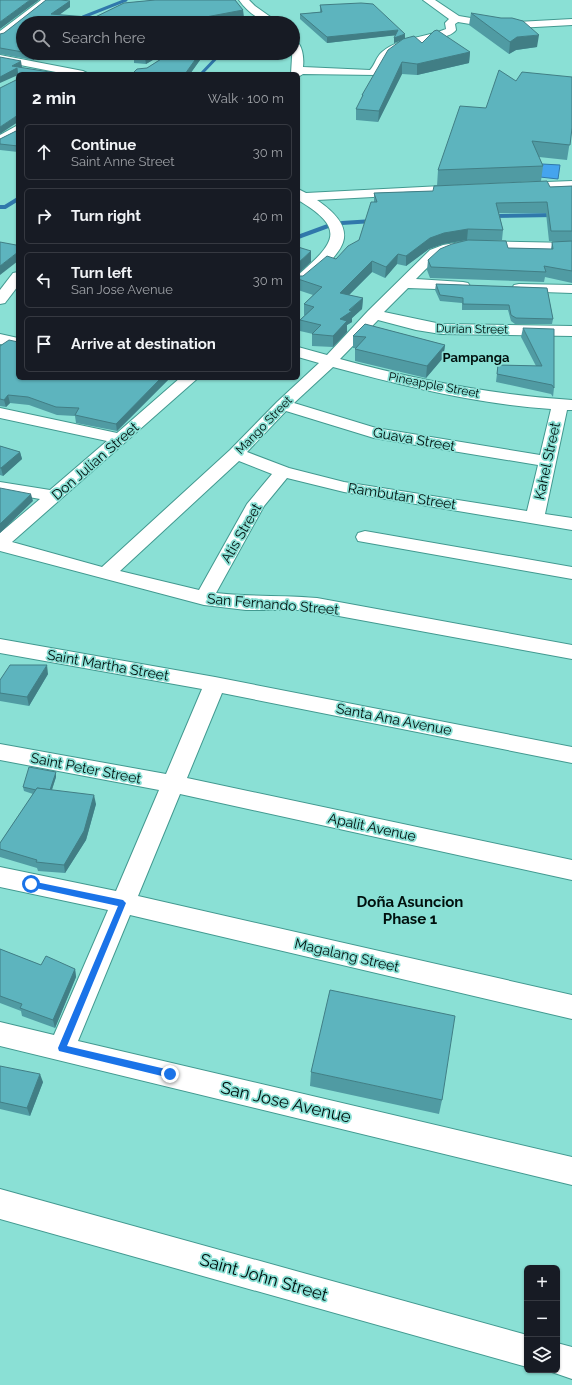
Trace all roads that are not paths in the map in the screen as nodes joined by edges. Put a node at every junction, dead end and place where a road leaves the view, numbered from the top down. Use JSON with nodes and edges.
{"nodes":[{"id":1,"x":47,"y":0,"type":"edge"},
{"id":2,"x":244,"y":0,"type":"edge"},
{"id":3,"x":428,"y":0,"type":"edge"},
{"id":4,"x":26,"y":16,"type":"edge"},
{"id":5,"x":263,"y":16,"type":"edge"},
{"id":6,"x":456,"y":19,"type":"junction"},
{"id":7,"x":572,"y":22,"type":"edge"},
{"id":8,"x":16,"y":24,"type":"edge"},
{"id":9,"x":0,"y":36,"type":"edge"},
{"id":10,"x":0,"y":58,"type":"edge"},
{"id":11,"x":299,"y":60,"type":"edge"},
{"id":12,"x":39,"y":65,"type":"junction"},
{"id":13,"x":29,"y":72,"type":"edge"},
{"id":14,"x":73,"y":72,"type":"edge"},
{"id":15,"x":297,"y":72,"type":"edge"},
{"id":16,"x":16,"y":130,"type":"edge"},
{"id":17,"x":0,"y":140,"type":"edge"},
{"id":18,"x":572,"y":186,"type":"edge"},
{"id":19,"x":509,"y":187,"type":"edge"},
{"id":20,"x":470,"y":188,"type":"edge"},
{"id":21,"x":301,"y":195,"type":"edge"},
{"id":22,"x":572,"y":247,"type":"edge"},
{"id":23,"x":300,"y":280,"type":"edge"},
{"id":24,"x":404,"y":283,"type":"junction"},
{"id":25,"x":9,"y":284,"type":"edge"},
{"id":26,"x":480,"y":287,"type":"edge"},
{"id":27,"x":503,"y":287,"type":"edge"},
{"id":28,"x":572,"y":289,"type":"edge"},
{"id":29,"x":0,"y":300,"type":"edge"},
{"id":30,"x":374,"y":314,"type":"junction"},
{"id":31,"x":572,"y":331,"type":"edge"},
{"id":32,"x":0,"y":339,"type":"edge"},
{"id":33,"x":16,"y":343,"type":"edge"},
{"id":34,"x":300,"y":353,"type":"edge"},
{"id":35,"x":330,"y":361,"type":"junction"},
{"id":36,"x":183,"y":380,"type":"edge"},
{"id":37,"x":283,"y":405,"type":"junction"},
{"id":38,"x":566,"y":405,"type":"edge"},
{"id":39,"x":0,"y":412,"type":"edge"},
{"id":40,"x":121,"y":439,"type":"junction"},
{"id":41,"x":236,"y":454,"type":"junction"},
{"id":42,"x":547,"y":461,"type":"junction"},
{"id":43,"x":284,"y":472,"type":"junction"},
{"id":44,"x":0,"y":487,"type":"edge"},
{"id":45,"x":54,"y":496,"type":"junction"},
{"id":46,"x":535,"y":518,"type":"junction"},
{"id":47,"x":572,"y":524,"type":"edge"},
{"id":48,"x":365,"y":537,"type":"dead end"},
{"id":49,"x":0,"y":544,"type":"edge"},
{"id":50,"x":572,"y":573,"type":"edge"},
{"id":51,"x":106,"y":574,"type":"junction"},
{"id":52,"x":204,"y":598,"type":"junction"},
{"id":53,"x":0,"y":646,"type":"edge"},
{"id":54,"x":572,"y":652,"type":"edge"},
{"id":55,"x":215,"y":684,"type":"junction"},
{"id":56,"x":0,"y":752,"type":"edge"},
{"id":57,"x":572,"y":755,"type":"edge"},
{"id":58,"x":173,"y":784,"type":"junction"},
{"id":59,"x":572,"y":870,"type":"edge"},
{"id":60,"x":0,"y":877,"type":"edge"},
{"id":61,"x":123,"y":903,"type":"junction"},
{"id":62,"x":572,"y":1007,"type":"edge"},
{"id":63,"x":0,"y":1034,"type":"edge"},
{"id":64,"x":62,"y":1048,"type":"junction"},
{"id":65,"x":572,"y":1171,"type":"edge"},
{"id":66,"x":0,"y":1204,"type":"edge"},
{"id":67,"x":524,"y":1350,"type":"edge"},
{"id":68,"x":560,"y":1360,"type":"edge"},
{"id":69,"x":572,"y":1363,"type":"edge"}],
"edges":[{"from":1,"to":4,"type":"street"},
{"from":2,"to":5,"type":"street"},
{"from":3,"to":6,"type":"street"},
{"from":6,"to":7,"type":"street"},
{"from":6,"to":15,"type":"street"},
{"from":8,"to":9,"type":"street"},
{"from":10,"to":12,"type":"street"},
{"from":11,"to":15,"type":"street"},
{"from":12,"to":13,"type":"street"},
{"from":12,"to":14,"type":"street"},
{"from":16,"to":17,"type":"street"},
{"from":18,"to":19,"type":"street"},
{"from":20,"to":21,"type":"street"},
{"from":21,"to":23,"type":"street"},
{"from":22,"to":24,"type":"street","name":"Mango Street"},
{"from":24,"to":26,"type":"street"},
{"from":24,"to":30,"type":"street","name":"Mango Street"},
{"from":25,"to":29,"type":"street"},
{"from":27,"to":28,"type":"street"},
{"from":30,"to":31,"type":"street","name":"Durian Street"},
{"from":30,"to":35,"type":"street","name":"Mango Street"},
{"from":32,"to":33,"type":"street"},
{"from":34,"to":35,"type":"street","name":"Pineapple Street"},
{"from":35,"to":37,"type":"street","name":"Mango Street"},
{"from":35,"to":38,"type":"street","name":"Pineapple Street"},
{"from":36,"to":40,"type":"street","name":"Don Julian Street"},
{"from":37,"to":41,"type":"street","name":"Mango Street"},
{"from":37,"to":42,"type":"street","name":"Guava Street"},
{"from":38,"to":42,"type":"street","name":"Kahel Street"},
{"from":39,"to":40,"type":"street"},
{"from":40,"to":45,"type":"street","name":"Don Julian Street"},
{"from":41,"to":43,"type":"street","name":"Rambutan Street"},
{"from":41,"to":51,"type":"street","name":"Mango Street"},
{"from":42,"to":46,"type":"street","name":"Kahel Street"},
{"from":43,"to":46,"type":"street","name":"Rambutan Street"},
{"from":43,"to":52,"type":"street","name":"Atis Street"},
{"from":44,"to":45,"type":"street"},
{"from":45,"to":49,"type":"street","name":"Don Julian Street"},
{"from":46,"to":47,"type":"street","name":"Rambutan Street"},
{"from":48,"to":50,"type":"street"},
{"from":49,"to":51,"type":"street","name":"San Fernando Street"},
{"from":51,"to":52,"type":"street","name":"San Fernando Street"},
{"from":52,"to":54,"type":"street","name":"San Fernando Street"},
{"from":53,"to":55,"type":"street","name":"Saint Martha Street"},
{"from":55,"to":57,"type":"street","name":"Santa Ana Avenue"},
{"from":55,"to":58,"type":"street"},
{"from":56,"to":58,"type":"street","name":"Saint Peter Street"},
{"from":58,"to":59,"type":"street","name":"Apalit Avenue"},
{"from":58,"to":61,"type":"street"},
{"from":60,"to":61,"type":"street","name":"Magalang Street"},
{"from":61,"to":62,"type":"street","name":"Magalang Street"},
{"from":61,"to":64,"type":"street"},
{"from":63,"to":64,"type":"street","name":"San Jose Avenue"},
{"from":64,"to":65,"type":"street","name":"San Jose Avenue"},
{"from":66,"to":67,"type":"street","name":"Saint John Street"},
{"from":68,"to":69,"type":"street"}]}
